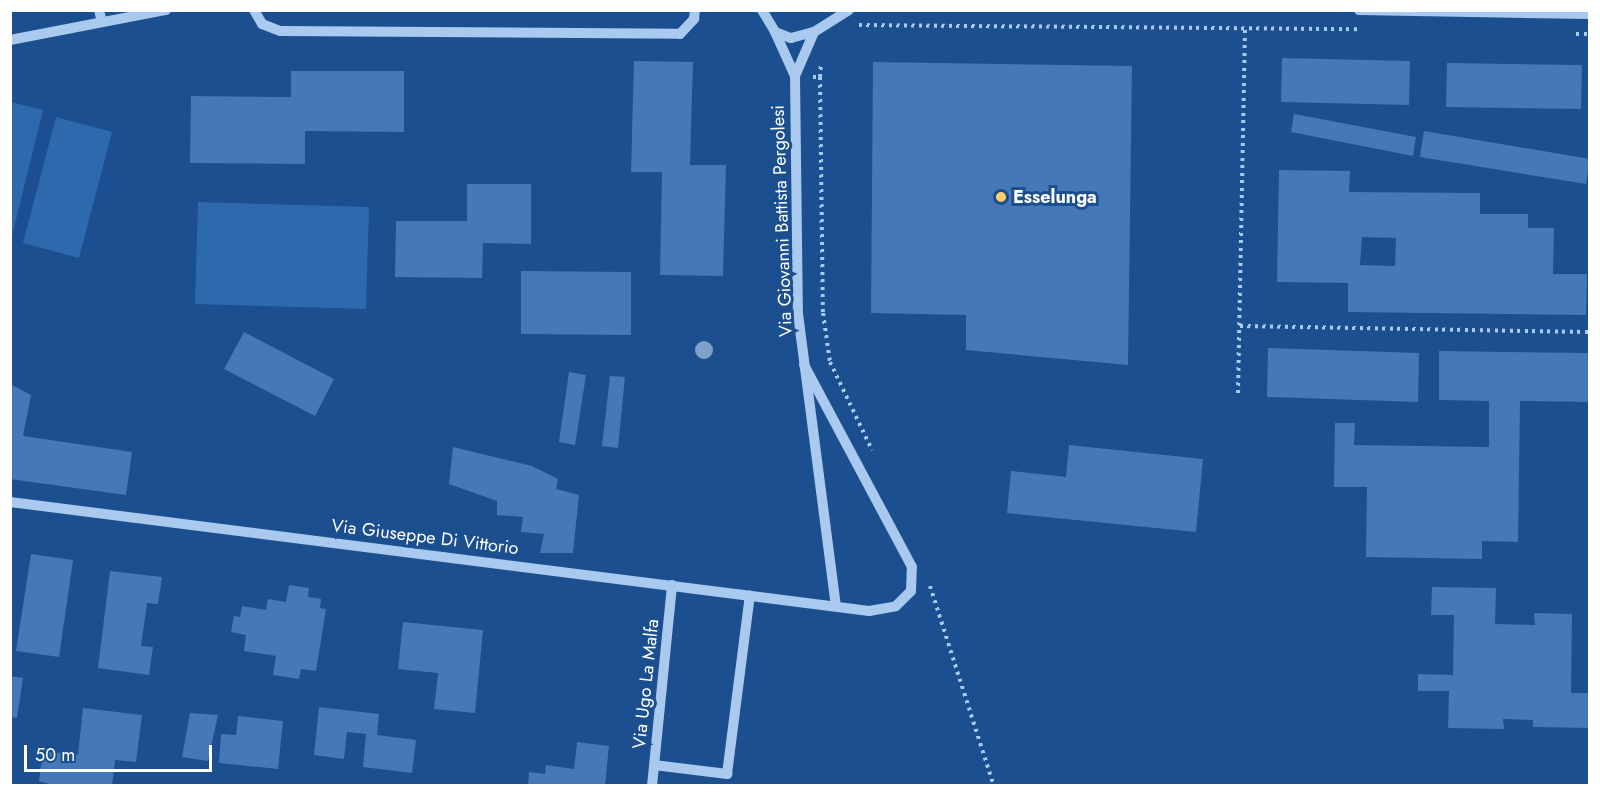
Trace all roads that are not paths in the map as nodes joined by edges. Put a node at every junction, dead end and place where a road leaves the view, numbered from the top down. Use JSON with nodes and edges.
{"nodes":[{"id":1,"x":99,"y":10,"type":"edge"},
{"id":2,"x":166,"y":10,"type":"edge"},
{"id":3,"x":254,"y":10,"type":"edge"},
{"id":4,"x":695,"y":10,"type":"edge"},
{"id":5,"x":829,"y":10,"type":"edge"},
{"id":6,"x":849,"y":10,"type":"edge"},
{"id":7,"x":1359,"y":10,"type":"edge"},
{"id":8,"x":760,"y":11,"type":"edge"},
{"id":9,"x":1590,"y":14,"type":"edge"},
{"id":10,"x":102,"y":22,"type":"junction"},
{"id":11,"x":822,"y":24,"type":"junction"},
{"id":12,"x":775,"y":32,"type":"junction"},
{"id":13,"x":814,"y":32,"type":"junction"},
{"id":14,"x":10,"y":40,"type":"edge"},
{"id":15,"x":795,"y":76,"type":"junction"},
{"id":16,"x":804,"y":364,"type":"junction"},
{"id":17,"x":10,"y":502,"type":"edge"},
{"id":18,"x":672,"y":585,"type":"junction"},
{"id":19,"x":750,"y":595,"type":"junction"},
{"id":20,"x":836,"y":606,"type":"junction"},
{"id":21,"x":654,"y":765,"type":"junction"},
{"id":22,"x":652,"y":786,"type":"edge"}],
"edges":[{"from":1,"to":10,"type":"street"},
{"from":2,"to":10,"type":"street"},
{"from":3,"to":4,"type":"street"},
{"from":5,"to":11,"type":"street"},
{"from":6,"to":11,"type":"street"},
{"from":7,"to":9,"type":"street"},
{"from":8,"to":12,"type":"street","name":"Via Giovanni Battista Pergolesi"},
{"from":10,"to":14,"type":"street"},
{"from":11,"to":13,"type":"street"},
{"from":12,"to":13,"type":"street"},
{"from":12,"to":15,"type":"street","name":"Via Giovanni Battista Pergolesi"},
{"from":13,"to":15,"type":"street","name":"Via Giovanni Battista Pergolesi"},
{"from":15,"to":16,"type":"street","name":"Via Giovanni Battista Pergolesi"},
{"from":16,"to":20,"type":"street","name":"Via Giovanni Battista Pergolesi"},
{"from":16,"to":20,"type":"street","name":"Via Giovanni Battista Pergolesi"},
{"from":17,"to":18,"type":"street","name":"Via Giuseppe Di Vittorio"},
{"from":18,"to":19,"type":"street","name":"Via Giuseppe Di Vittorio"},
{"from":18,"to":21,"type":"street","name":"Via Ugo La Malfa"},
{"from":19,"to":20,"type":"street","name":"Via Giuseppe Di Vittorio"},
{"from":19,"to":21,"type":"street"},
{"from":21,"to":22,"type":"street","name":"Via Ugo La Malfa"}]}
